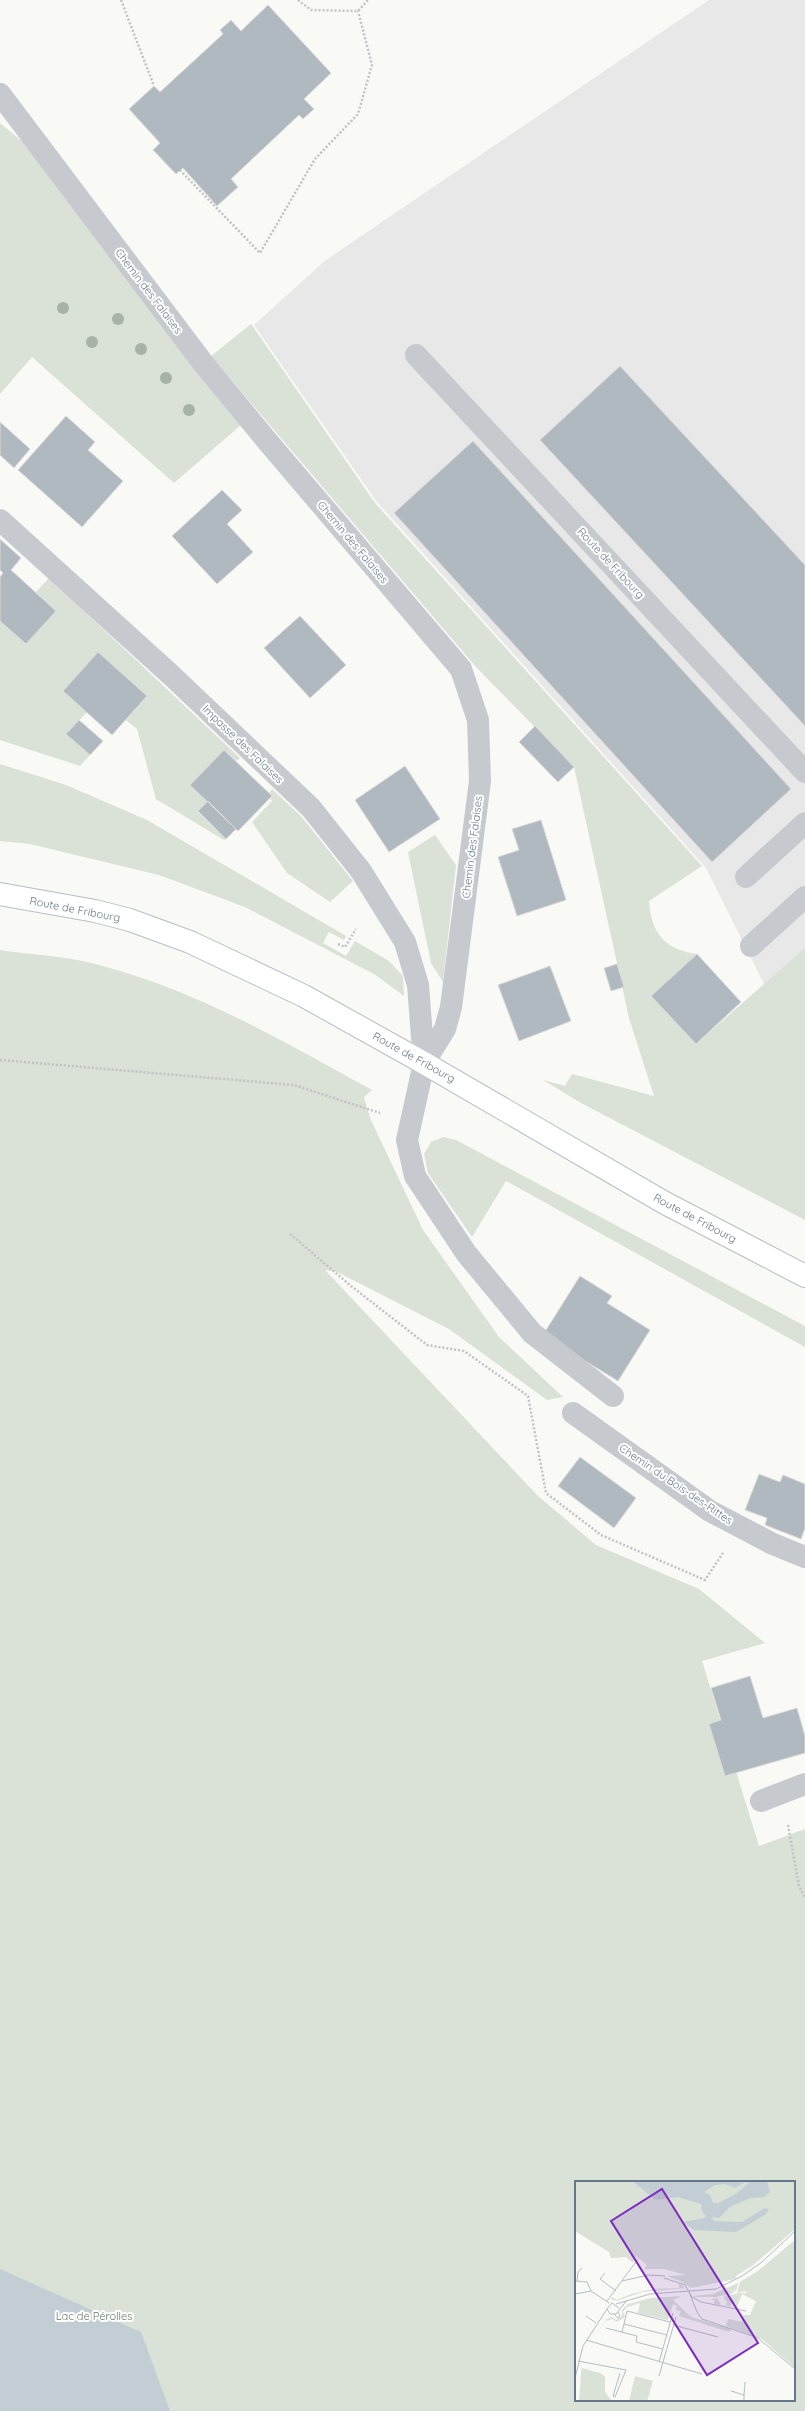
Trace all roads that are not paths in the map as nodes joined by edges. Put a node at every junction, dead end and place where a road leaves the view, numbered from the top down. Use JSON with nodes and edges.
{"nodes":[{"id":1,"x":0,"y":94,"type":"edge"},
{"id":2,"x":416,"y":355,"type":"dead end"},
{"id":3,"x":0,"y":520,"type":"edge"},
{"id":4,"x":805,"y":772,"type":"edge"},
{"id":5,"x":805,"y":823,"type":"edge"},
{"id":6,"x":746,"y":877,"type":"dead end"},
{"id":7,"x":0,"y":894,"type":"edge"},
{"id":8,"x":805,"y":897,"type":"edge"},
{"id":9,"x":751,"y":946,"type":"dead end"},
{"id":10,"x":424,"y":1062,"type":"junction"},
{"id":11,"x":805,"y":1276,"type":"edge"},
{"id":12,"x":613,"y":1396,"type":"dead end"},
{"id":13,"x":573,"y":1413,"type":"dead end"},
{"id":14,"x":805,"y":1557,"type":"edge"},
{"id":15,"x":799,"y":1786,"type":"edge"},
{"id":16,"x":761,"y":1801,"type":"dead end"}],
"edges":[{"from":1,"to":10,"type":"street","name":"Chemin des Falaises"},
{"from":2,"to":4,"type":"street","name":"Route de Fribourg"},
{"from":3,"to":10,"type":"street","name":"Impasse des Falaises"},
{"from":5,"to":6,"type":"street"},
{"from":7,"to":10,"type":"main road","name":"Route de Fribourg"},
{"from":8,"to":9,"type":"street"},
{"from":10,"to":11,"type":"main road","name":"Route de Fribourg"},
{"from":10,"to":12,"type":"street"},
{"from":13,"to":14,"type":"street","name":"Chemin du Bois-des-Rittes"},
{"from":15,"to":16,"type":"street"}]}
